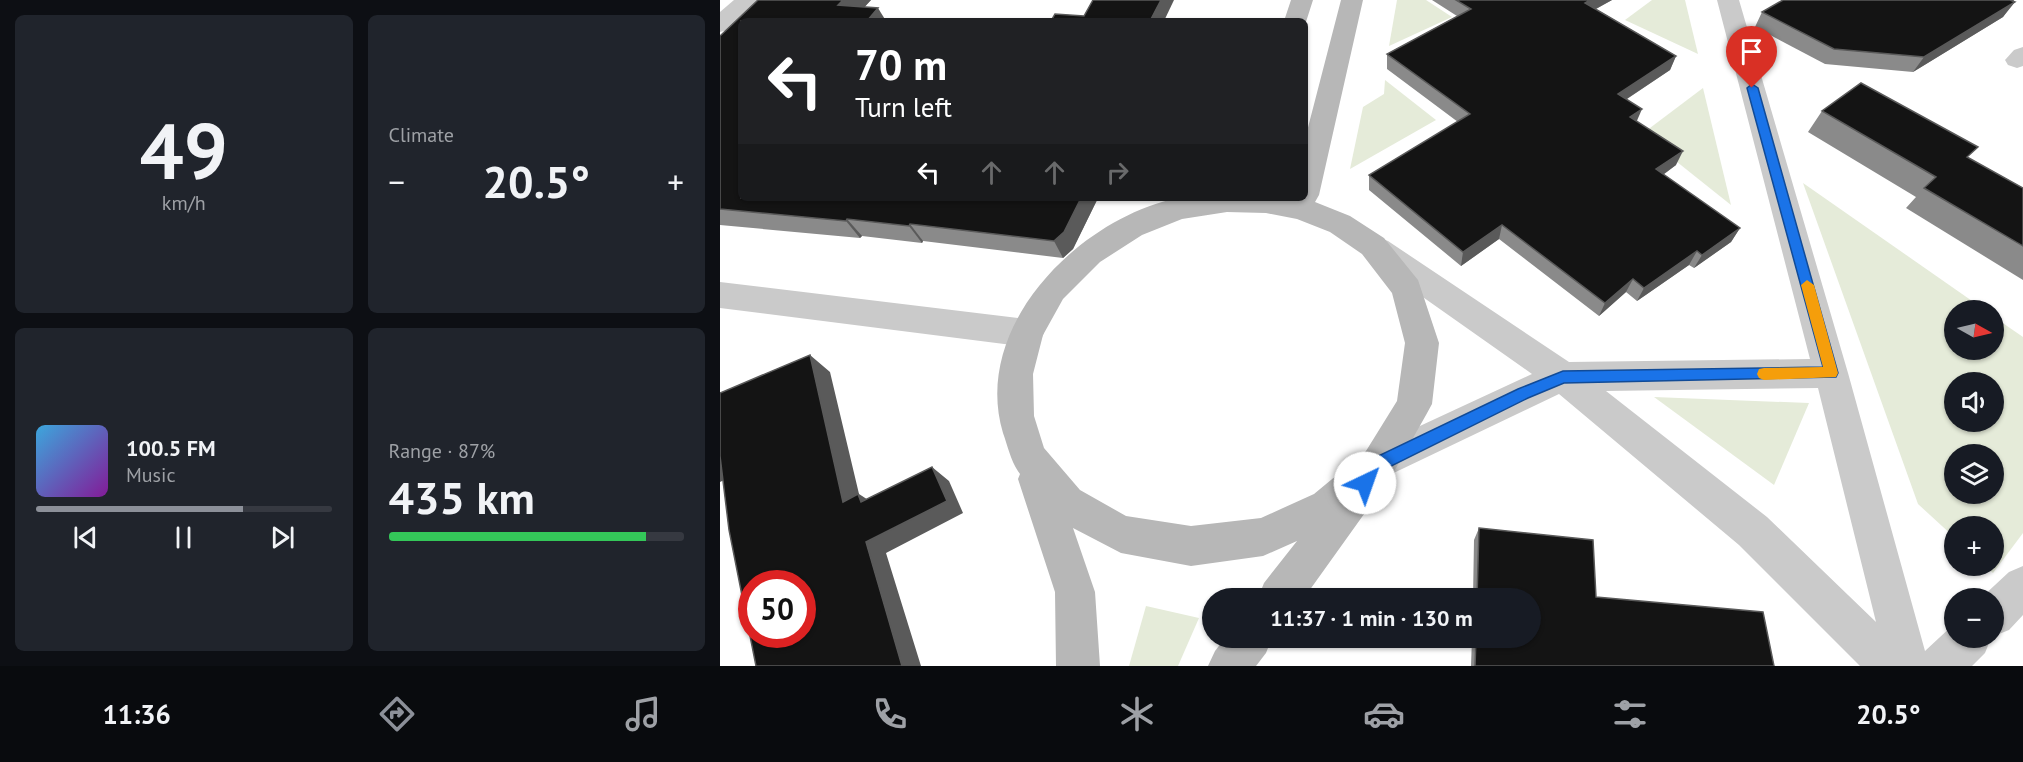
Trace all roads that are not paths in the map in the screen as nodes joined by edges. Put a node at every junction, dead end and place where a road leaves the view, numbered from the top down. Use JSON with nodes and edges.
{"nodes":[{"id":1,"x":747,"y":0,"type":"edge"},
{"id":2,"x":1302,"y":0,"type":"edge"},
{"id":3,"x":1352,"y":0,"type":"edge"},
{"id":4,"x":1728,"y":0,"type":"edge"},
{"id":5,"x":1297,"y":18,"type":"edge"},
{"id":6,"x":720,"y":25,"type":"edge"},
{"id":7,"x":1308,"y":183,"type":"edge"},
{"id":8,"x":1222,"y":201,"type":"edge"},
{"id":9,"x":1247,"y":201,"type":"edge"},
{"id":10,"x":1285,"y":201,"type":"edge"},
{"id":11,"x":1306,"y":201,"type":"edge"},
{"id":12,"x":1373,"y":246,"type":"junction"},
{"id":13,"x":720,"y":295,"type":"edge"},
{"id":14,"x":1027,"y":333,"type":"junction"},
{"id":15,"x":1831,"y":373,"type":"junction"},
{"id":16,"x":1563,"y":377,"type":"junction"},
{"id":17,"x":1029,"y":457,"type":"junction"},
{"id":18,"x":1379,"y":464,"type":"junction"},
{"id":19,"x":2023,"y":586,"type":"edge"},
{"id":20,"x":1286,"y":588,"type":"edge"},
{"id":21,"x":2004,"y":605,"type":"edge"},
{"id":22,"x":1244,"y":648,"type":"edge"},
{"id":23,"x":1960,"y":648,"type":"edge"},
{"id":24,"x":1078,"y":666,"type":"edge"},
{"id":25,"x":1230,"y":666,"type":"edge"},
{"id":26,"x":1890,"y":666,"type":"edge"},
{"id":27,"x":1908,"y":666,"type":"edge"},
{"id":28,"x":1941,"y":666,"type":"edge"}],
"edges":[{"from":1,"to":6,"type":"street"},
{"from":2,"to":5,"type":"main road"},
{"from":3,"to":7,"type":"main road"},
{"from":4,"to":15,"type":"street"},
{"from":8,"to":14,"type":"main road"},
{"from":9,"to":10,"type":"main road"},
{"from":11,"to":12,"type":"main road"},
{"from":12,"to":16,"type":"street"},
{"from":12,"to":18,"type":"main road"},
{"from":13,"to":14,"type":"street"},
{"from":14,"to":17,"type":"main road"},
{"from":15,"to":16,"type":"street"},
{"from":15,"to":27,"type":"street"},
{"from":16,"to":18,"type":"street"},
{"from":16,"to":26,"type":"street"},
{"from":17,"to":18,"type":"main road"},
{"from":17,"to":24,"type":"main road"},
{"from":18,"to":20,"type":"main road"},
{"from":19,"to":21,"type":"street"},
{"from":22,"to":25,"type":"main road"},
{"from":23,"to":28,"type":"street"}]}
